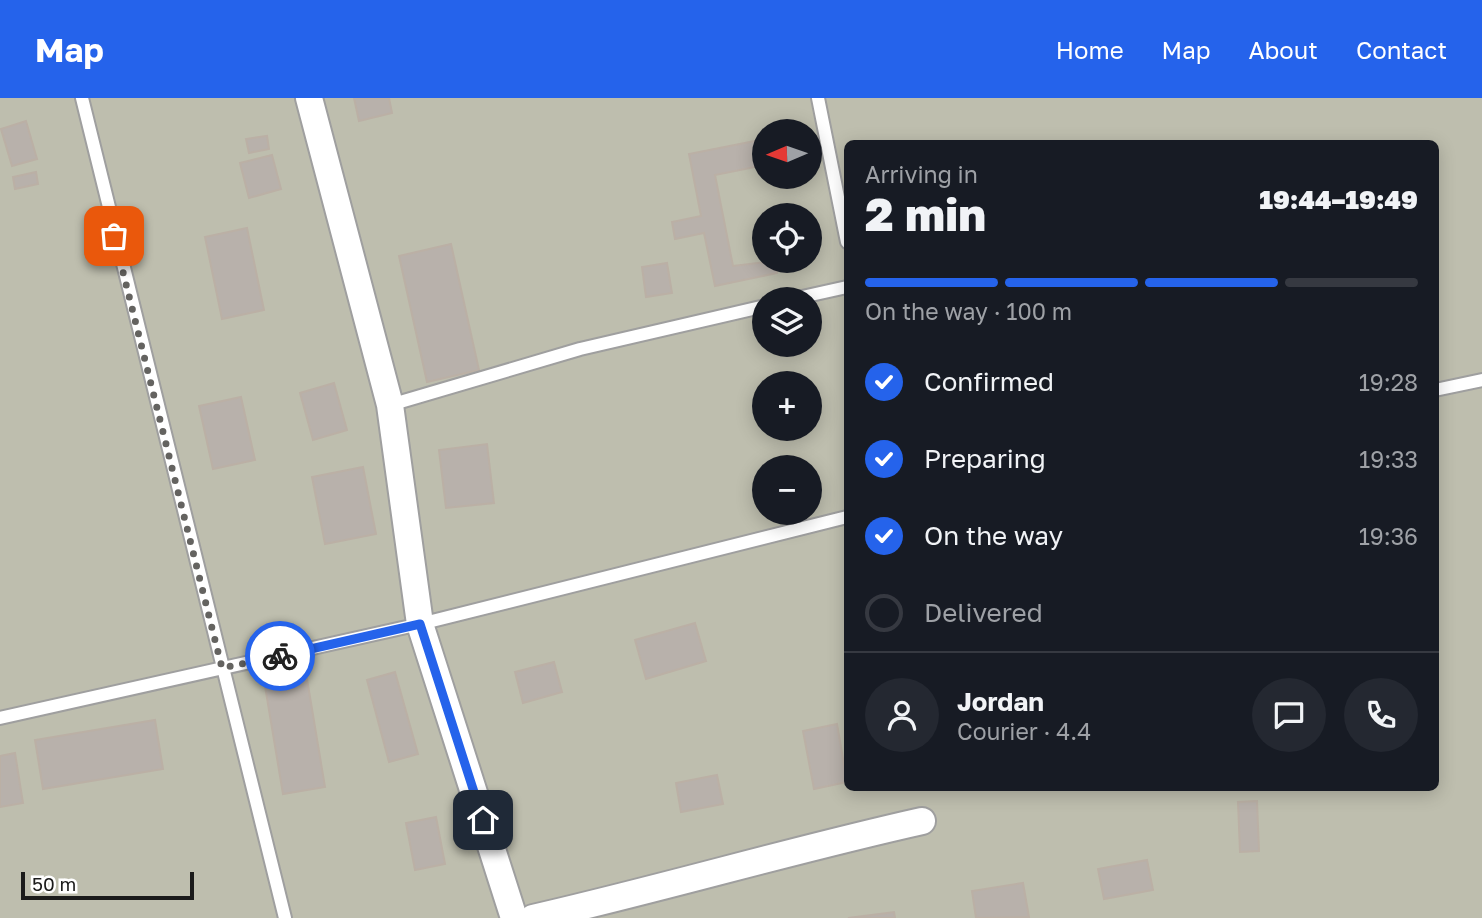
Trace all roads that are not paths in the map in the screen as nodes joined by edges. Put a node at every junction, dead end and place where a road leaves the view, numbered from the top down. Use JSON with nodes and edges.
{"nodes":[{"id":1,"x":82,"y":98,"type":"edge"},
{"id":2,"x":309,"y":98,"type":"edge"},
{"id":3,"x":818,"y":98,"type":"edge"},
{"id":4,"x":844,"y":227,"type":"edge"},
{"id":5,"x":844,"y":288,"type":"edge"},
{"id":6,"x":822,"y":293,"type":"edge"},
{"id":7,"x":752,"y":309,"type":"edge"},
{"id":8,"x":1482,"y":380,"type":"edge"},
{"id":9,"x":1439,"y":389,"type":"edge"},
{"id":10,"x":390,"y":405,"type":"junction"},
{"id":11,"x":844,"y":518,"type":"edge"},
{"id":12,"x":420,"y":624,"type":"junction"},
{"id":13,"x":222,"y":668,"type":"junction"},
{"id":14,"x":0,"y":718,"type":"edge"},
{"id":15,"x":922,"y":821,"type":"dead end"},
{"id":16,"x":285,"y":918,"type":"edge"},
{"id":17,"x":514,"y":918,"type":"edge"},
{"id":18,"x":533,"y":918,"type":"edge"}],
"edges":[{"from":1,"to":13,"type":"lane"},
{"from":2,"to":10,"type":"street"},
{"from":3,"to":4,"type":"lane"},
{"from":5,"to":6,"type":"lane"},
{"from":7,"to":10,"type":"lane"},
{"from":8,"to":9,"type":"lane"},
{"from":10,"to":12,"type":"street"},
{"from":11,"to":12,"type":"lane"},
{"from":12,"to":13,"type":"lane"},
{"from":12,"to":17,"type":"street"},
{"from":13,"to":14,"type":"lane"},
{"from":13,"to":16,"type":"lane"},
{"from":15,"to":18,"type":"street"}]}
